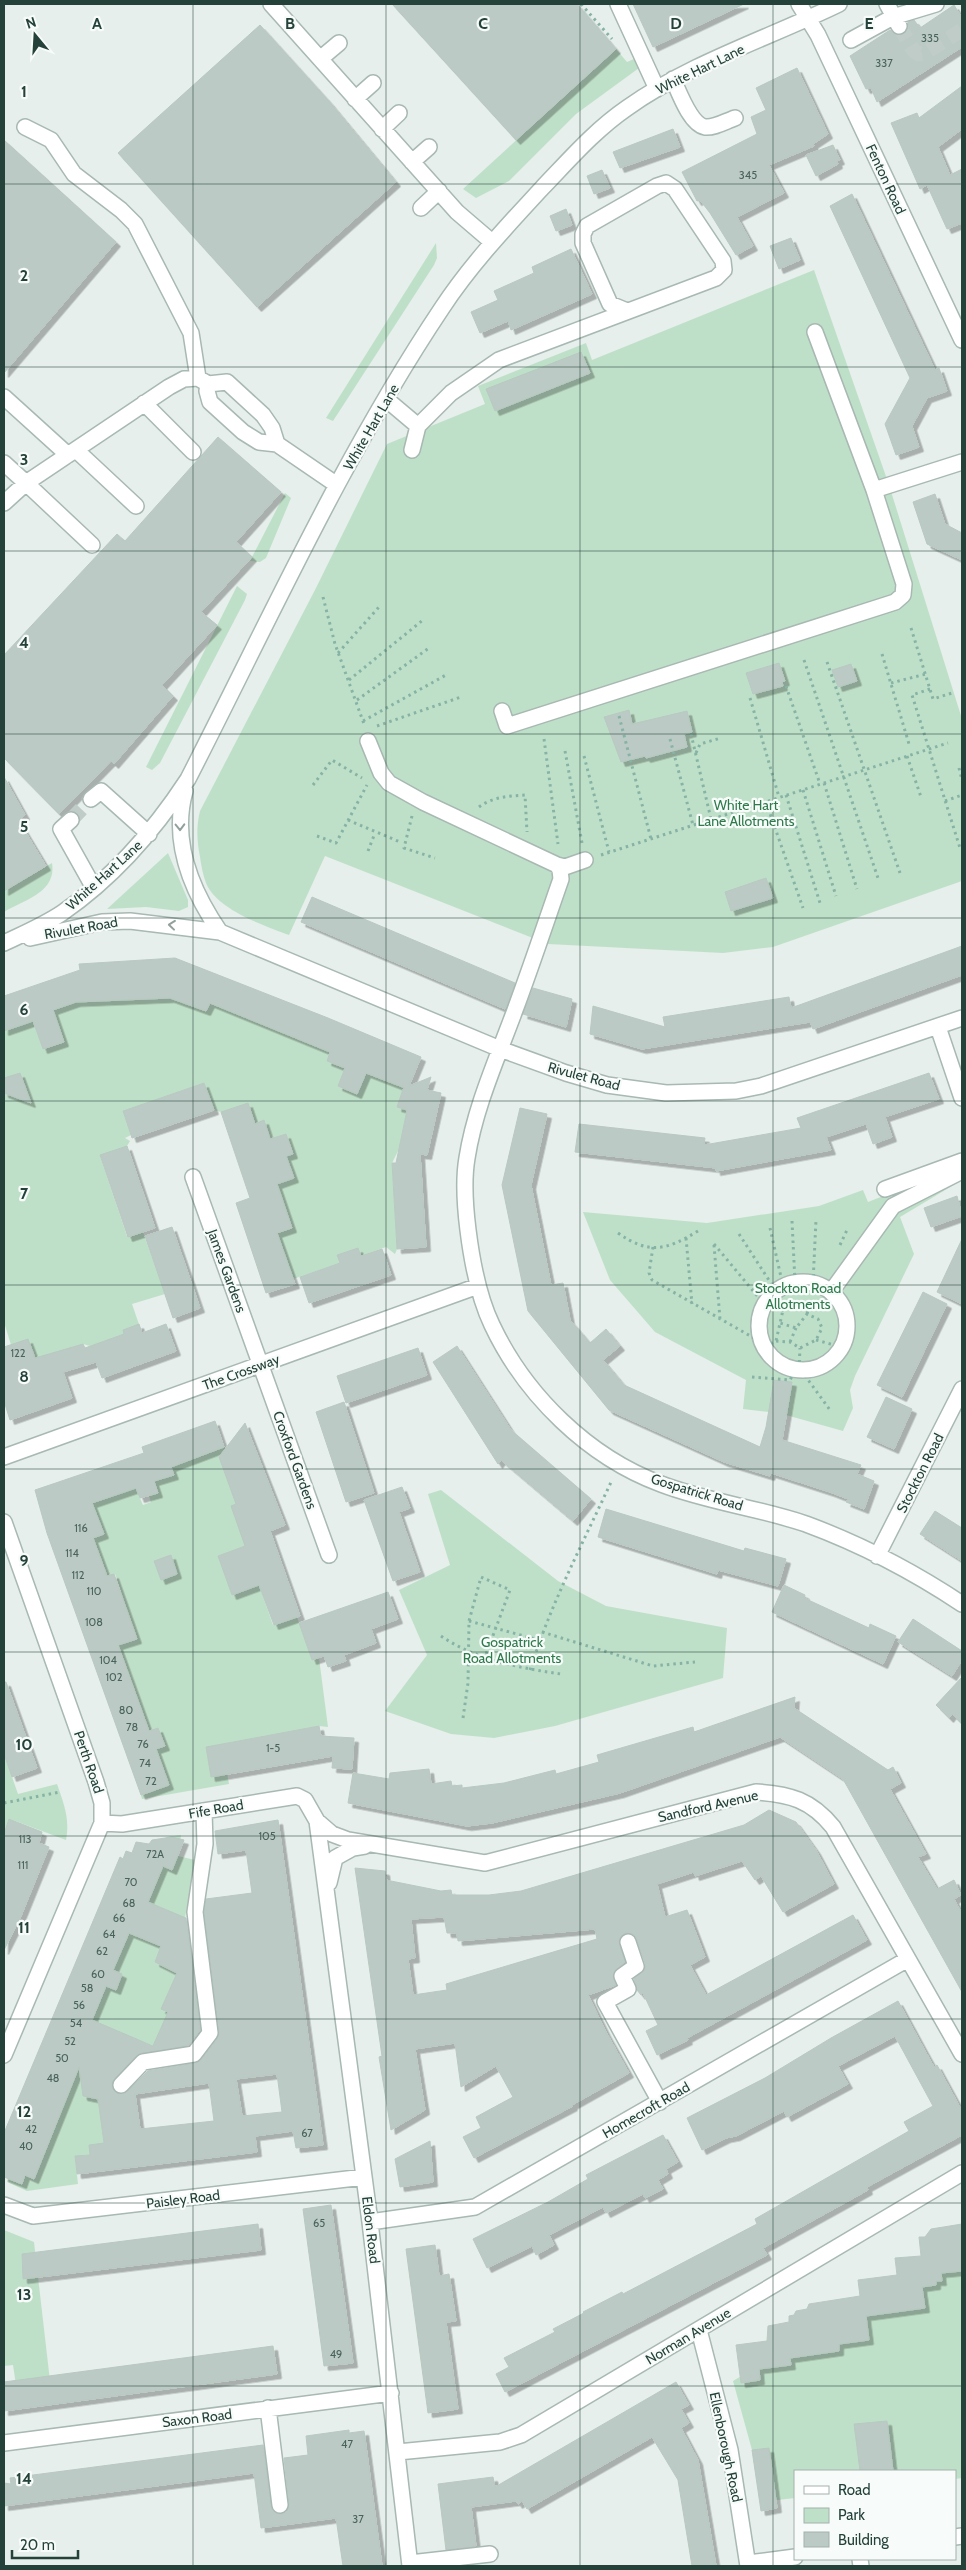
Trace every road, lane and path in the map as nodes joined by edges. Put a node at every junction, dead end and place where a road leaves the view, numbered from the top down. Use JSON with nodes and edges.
{"nodes":[{"id":1,"x":271,"y":4,"type":"edge"},
{"id":2,"x":581,"y":4,"type":"edge"},
{"id":3,"x":618,"y":4,"type":"edge"},
{"id":4,"x":799,"y":4,"type":"edge"},
{"id":5,"x":838,"y":4,"type":"edge"},
{"id":6,"x":936,"y":4,"type":"edge"},
{"id":7,"x":893,"y":16,"type":"edge"},
{"id":8,"x":808,"y":18,"type":"junction"},
{"id":9,"x":851,"y":40,"type":"dead end"},
{"id":10,"x":339,"y":43,"type":"dead end"},
{"id":11,"x":618,"y":46,"type":"dead end"},
{"id":12,"x":320,"y":58,"type":"junction"},
{"id":13,"x":673,"y":79,"type":"junction"},
{"id":14,"x":373,"y":82,"type":"dead end"},
{"id":15,"x":657,"y":89,"type":"junction"},
{"id":16,"x":355,"y":98,"type":"junction"},
{"id":17,"x":400,"y":113,"type":"dead end"},
{"id":18,"x":735,"y":118,"type":"dead end"},
{"id":19,"x":25,"y":128,"type":"dead end"},
{"id":20,"x":382,"y":129,"type":"junction"},
{"id":21,"x":429,"y":147,"type":"dead end"},
{"id":22,"x":412,"y":162,"type":"junction"},
{"id":23,"x":439,"y":192,"type":"junction"},
{"id":24,"x":421,"y":208,"type":"dead end"},
{"id":25,"x":492,"y":242,"type":"junction"},
{"id":26,"x":610,"y":304,"type":"junction"},
{"id":27,"x":627,"y":311,"type":"junction"},
{"id":28,"x":607,"y":319,"type":"junction"},
{"id":29,"x":815,"y":332,"type":"dead end"},
{"id":30,"x":962,"y":340,"type":"edge"},
{"id":31,"x":203,"y":381,"type":"junction"},
{"id":32,"x":4,"y":396,"type":"edge"},
{"id":33,"x":386,"y":399,"type":"junction"},
{"id":34,"x":144,"y":403,"type":"junction"},
{"id":35,"x":418,"y":426,"type":"junction"},
{"id":36,"x":277,"y":444,"type":"junction"},
{"id":37,"x":412,"y":450,"type":"dead end"},
{"id":38,"x":72,"y":452,"type":"junction"},
{"id":39,"x":193,"y":452,"type":"dead end"},
{"id":40,"x":962,"y":462,"type":"edge"},
{"id":41,"x":4,"y":463,"type":"edge"},
{"id":42,"x":26,"y":484,"type":"junction"},
{"id":43,"x":337,"y":485,"type":"junction"},
{"id":44,"x":874,"y":490,"type":"junction"},
{"id":45,"x":4,"y":503,"type":"edge"},
{"id":46,"x":136,"y":506,"type":"dead end"},
{"id":47,"x":92,"y":544,"type":"dead end"},
{"id":48,"x":323,"y":597,"type":"dead end"},
{"id":49,"x":379,"y":607,"type":"dead end"},
{"id":50,"x":423,"y":620,"type":"dead end"},
{"id":51,"x":911,"y":628,"type":"dead end"},
{"id":52,"x":429,"y":648,"type":"dead end"},
{"id":53,"x":338,"y":653,"type":"junction"},
{"id":54,"x":882,"y":654,"type":"dead end"},
{"id":55,"x":804,"y":660,"type":"dead end"},
{"id":56,"x":827,"y":662,"type":"dead end"},
{"id":57,"x":926,"y":674,"type":"junction"},
{"id":58,"x":446,"y":675,"type":"dead end"},
{"id":59,"x":349,"y":680,"type":"junction"},
{"id":60,"x":891,"y":684,"type":"junction"},
{"id":61,"x":786,"y":686,"type":"dead end"},
{"id":62,"x":930,"y":689,"type":"junction"},
{"id":63,"x":952,"y":693,"type":"dead end"},
{"id":64,"x":461,"y":697,"type":"dead end"},
{"id":65,"x":750,"y":698,"type":"dead end"},
{"id":66,"x":357,"y":700,"type":"junction"},
{"id":67,"x":502,"y":711,"type":"dead end"},
{"id":68,"x":618,"y":716,"type":"dead end"},
{"id":69,"x":363,"y":721,"type":"junction"},
{"id":70,"x":691,"y":734,"type":"dead end"},
{"id":71,"x":367,"y":736,"type":"junction"},
{"id":72,"x":721,"y":738,"type":"dead end"},
{"id":73,"x":544,"y":739,"type":"dead end"},
{"id":74,"x":670,"y":739,"type":"dead end"},
{"id":75,"x":948,"y":743,"type":"dead end"},
{"id":76,"x":700,"y":744,"type":"junction"},
{"id":77,"x":909,"y":744,"type":"dead end"},
{"id":78,"x":694,"y":746,"type":"junction"},
{"id":79,"x":929,"y":749,"type":"junction"},
{"id":80,"x":565,"y":751,"type":"dead end"},
{"id":81,"x":696,"y":754,"type":"junction"},
{"id":82,"x":584,"y":756,"type":"dead end"},
{"id":83,"x":907,"y":756,"type":"junction"},
{"id":84,"x":958,"y":768,"type":"dead end"},
{"id":85,"x":863,"y":770,"type":"junction"},
{"id":86,"x":843,"y":777,"type":"junction"},
{"id":87,"x":188,"y":780,"type":"junction"},
{"id":88,"x":962,"y":780,"type":"edge"},
{"id":89,"x":822,"y":784,"type":"junction"},
{"id":90,"x":313,"y":785,"type":"dead end"},
{"id":91,"x":803,"y":790,"type":"junction"},
{"id":92,"x":786,"y":795,"type":"junction"},
{"id":93,"x":962,"y":795,"type":"edge"},
{"id":94,"x":920,"y":797,"type":"dead end"},
{"id":95,"x":779,"y":798,"type":"junction"},
{"id":96,"x":418,"y":799,"type":"junction"},
{"id":97,"x":92,"y":800,"type":"tunnel mouth"},
{"id":98,"x":945,"y":801,"type":"junction"},
{"id":99,"x":766,"y":802,"type":"junction"},
{"id":100,"x":711,"y":819,"type":"junction"},
{"id":101,"x":70,"y":820,"type":"tunnel mouth"},
{"id":102,"x":348,"y":820,"type":"junction"},
{"id":103,"x":462,"y":820,"type":"junction"},
{"id":104,"x":693,"y":825,"type":"junction"},
{"id":105,"x":375,"y":833,"type":"junction"},
{"id":106,"x":149,"y":834,"type":"junction"},
{"id":107,"x":317,"y":836,"type":"dead end"},
{"id":108,"x":651,"y":839,"type":"junction"},
{"id":109,"x":400,"y":842,"type":"dead end"},
{"id":110,"x":960,"y":848,"type":"dead end"},
{"id":111,"x":526,"y":850,"type":"junction"},
{"id":112,"x":368,"y":851,"type":"dead end"},
{"id":113,"x":608,"y":852,"type":"junction"},
{"id":114,"x":435,"y":858,"type":"dead end"},
{"id":115,"x":579,"y":862,"type":"junction"},
{"id":116,"x":559,"y":872,"type":"junction"},
{"id":117,"x":900,"y":873,"type":"dead end"},
{"id":118,"x":878,"y":882,"type":"dead end"},
{"id":119,"x":94,"y":888,"type":"junction"},
{"id":120,"x":856,"y":889,"type":"dead end"},
{"id":121,"x":836,"y":896,"type":"dead end"},
{"id":122,"x":820,"y":903,"type":"dead end"},
{"id":123,"x":803,"y":908,"type":"dead end"},
{"id":124,"x":220,"y":932,"type":"junction"},
{"id":125,"x":4,"y":944,"type":"edge"},
{"id":126,"x":962,"y":1018,"type":"edge"},
{"id":127,"x":938,"y":1027,"type":"junction"},
{"id":128,"x":500,"y":1049,"type":"junction"},
{"id":129,"x":962,"y":1098,"type":"edge"},
{"id":130,"x":962,"y":1160,"type":"edge"},
{"id":131,"x":962,"y":1171,"type":"edge"},
{"id":132,"x":194,"y":1177,"type":"dead end"},
{"id":133,"x":885,"y":1189,"type":"dead end"},
{"id":134,"x":816,"y":1220,"type":"dead end"},
{"id":135,"x":792,"y":1221,"type":"dead end"},
{"id":136,"x":770,"y":1228,"type":"dead end"},
{"id":137,"x":698,"y":1231,"type":"dead end"},
{"id":138,"x":618,"y":1233,"type":"dead end"},
{"id":139,"x":739,"y":1234,"type":"dead end"},
{"id":140,"x":686,"y":1238,"type":"junction"},
{"id":141,"x":653,"y":1247,"type":"junction"},
{"id":142,"x":813,"y":1283,"type":"junction"},
{"id":143,"x":478,"y":1286,"type":"junction"},
{"id":144,"x":784,"y":1287,"type":"junction"},
{"id":145,"x":831,"y":1292,"type":"junction"},
{"id":146,"x":810,"y":1303,"type":"junction"},
{"id":147,"x":692,"y":1304,"type":"junction"},
{"id":148,"x":764,"y":1304,"type":"junction"},
{"id":149,"x":783,"y":1310,"type":"junction"},
{"id":150,"x":807,"y":1314,"type":"junction"},
{"id":151,"x":720,"y":1319,"type":"junction"},
{"id":152,"x":780,"y":1323,"type":"junction"},
{"id":153,"x":796,"y":1328,"type":"junction"},
{"id":154,"x":816,"y":1340,"type":"junction"},
{"id":155,"x":790,"y":1342,"type":"junction"},
{"id":156,"x":768,"y":1343,"type":"junction"},
{"id":157,"x":841,"y":1347,"type":"junction"},
{"id":158,"x":800,"y":1348,"type":"junction"},
{"id":159,"x":260,"y":1365,"type":"junction"},
{"id":160,"x":799,"y":1369,"type":"junction"},
{"id":161,"x":752,"y":1377,"type":"dead end"},
{"id":162,"x":962,"y":1389,"type":"edge"},
{"id":163,"x":830,"y":1410,"type":"dead end"},
{"id":164,"x":4,"y":1457,"type":"edge"},
{"id":165,"x":620,"y":1463,"type":"junction"},
{"id":166,"x":4,"y":1522,"type":"edge"},
{"id":167,"x":329,"y":1556,"type":"dead end"},
{"id":168,"x":877,"y":1556,"type":"junction"},
{"id":169,"x":962,"y":1604,"type":"edge"},
{"id":170,"x":469,"y":1621,"type":"junction"},
{"id":171,"x":496,"y":1629,"type":"junction"},
{"id":172,"x":542,"y":1632,"type":"junction"},
{"id":173,"x":441,"y":1636,"type":"dead end"},
{"id":174,"x":539,"y":1640,"type":"junction"},
{"id":175,"x":469,"y":1652,"type":"junction"},
{"id":176,"x":485,"y":1657,"type":"junction"},
{"id":177,"x":694,"y":1662,"type":"dead end"},
{"id":178,"x":530,"y":1670,"type":"junction"},
{"id":179,"x":561,"y":1674,"type":"dead end"},
{"id":180,"x":463,"y":1718,"type":"dead end"},
{"id":181,"x":60,"y":1792,"type":"dead end"},
{"id":182,"x":4,"y":1803,"type":"edge"},
{"id":183,"x":204,"y":1811,"type":"junction"},
{"id":184,"x":317,"y":1821,"type":"junction"},
{"id":185,"x":102,"y":1823,"type":"junction"},
{"id":186,"x":377,"y":1845,"type":"junction"},
{"id":187,"x":335,"y":1858,"type":"joint"},
{"id":188,"x":327,"y":1894,"type":"junction"},
{"id":189,"x":628,"y":1942,"type":"dead end"},
{"id":190,"x":908,"y":1959,"type":"junction"},
{"id":191,"x":962,"y":2054,"type":"edge"},
{"id":192,"x":4,"y":2055,"type":"edge"},
{"id":193,"x":120,"y":2085,"type":"dead end"},
{"id":194,"x":660,"y":2102,"type":"junction"},
{"id":195,"x":962,"y":2173,"type":"edge"},
{"id":196,"x":364,"y":2177,"type":"junction"},
{"id":197,"x":4,"y":2204,"type":"edge"},
{"id":198,"x":370,"y":2222,"type":"junction"},
{"id":199,"x":699,"y":2330,"type":"junction"},
{"id":200,"x":391,"y":2393,"type":"junction"},
{"id":201,"x":268,"y":2408,"type":"junction"},
{"id":202,"x":4,"y":2443,"type":"edge"},
{"id":203,"x":398,"y":2452,"type":"junction"},
{"id":204,"x":280,"y":2504,"type":"dead end"},
{"id":205,"x":490,"y":2554,"type":"dead end"},
{"id":206,"x":794,"y":2557,"type":"edge"},
{"id":207,"x":410,"y":2564,"type":"edge"},
{"id":208,"x":748,"y":2565,"type":"edge"}],
"edges":[{"from":1,"to":12,"type":"street"},
{"from":2,"to":11,"type":"path"},
{"from":3,"to":15,"type":"street"},
{"from":4,"to":8,"type":"street","name":"Fenton Road"},
{"from":5,"to":8,"type":"street","name":"White Hart Lane"},
{"from":6,"to":7,"type":"street"},
{"from":7,"to":9,"type":"street"},
{"from":8,"to":13,"type":"street","name":"White Hart Lane"},
{"from":8,"to":30,"type":"street","name":"Fenton Road"},
{"from":10,"to":12,"type":"street"},
{"from":12,"to":16,"type":"street"},
{"from":13,"to":15,"type":"street","name":"White Hart Lane"},
{"from":13,"to":18,"type":"street"},
{"from":14,"to":16,"type":"street"},
{"from":15,"to":25,"type":"street","name":"White Hart Lane"},
{"from":16,"to":20,"type":"street"},
{"from":17,"to":20,"type":"street"},
{"from":19,"to":31,"type":"street"},
{"from":20,"to":22,"type":"street"},
{"from":21,"to":22,"type":"street"},
{"from":22,"to":23,"type":"street"},
{"from":23,"to":24,"type":"street"},
{"from":23,"to":25,"type":"street"},
{"from":25,"to":33,"type":"street","name":"White Hart Lane"},
{"from":26,"to":27,"type":"street"},
{"from":26,"to":27,"type":"street"},
{"from":26,"to":28,"type":"street"},
{"from":27,"to":28,"type":"street"},
{"from":28,"to":35,"type":"street"},
{"from":29,"to":44,"type":"street"},
{"from":31,"to":34,"type":"street"},
{"from":31,"to":36,"type":"street"},
{"from":31,"to":36,"type":"street"},
{"from":32,"to":38,"type":"street"},
{"from":33,"to":35,"type":"street"},
{"from":33,"to":43,"type":"street","name":"White Hart Lane"},
{"from":34,"to":38,"type":"street"},
{"from":34,"to":39,"type":"street"},
{"from":35,"to":37,"type":"street"},
{"from":36,"to":43,"type":"street"},
{"from":38,"to":42,"type":"street"},
{"from":38,"to":46,"type":"street"},
{"from":40,"to":44,"type":"street"},
{"from":41,"to":42,"type":"street"},
{"from":42,"to":45,"type":"street"},
{"from":42,"to":47,"type":"street"},
{"from":43,"to":87,"type":"street","name":"White Hart Lane"},
{"from":44,"to":67,"type":"street"},
{"from":48,"to":53,"type":"path"},
{"from":49,"to":53,"type":"path"},
{"from":50,"to":59,"type":"path"},
{"from":51,"to":57,"type":"path"},
{"from":52,"to":66,"type":"path"},
{"from":53,"to":59,"type":"path"},
{"from":54,"to":60,"type":"path"},
{"from":55,"to":86,"type":"path"},
{"from":56,"to":85,"type":"path"},
{"from":57,"to":60,"type":"path"},
{"from":57,"to":62,"type":"path"},
{"from":58,"to":69,"type":"path"},
{"from":59,"to":66,"type":"path"},
{"from":60,"to":77,"type":"path"},
{"from":61,"to":89,"type":"path"},
{"from":62,"to":63,"type":"path"},
{"from":62,"to":79,"type":"path"},
{"from":64,"to":71,"type":"path"},
{"from":65,"to":95,"type":"path"},
{"from":66,"to":69,"type":"path"},
{"from":68,"to":108,"type":"path"},
{"from":69,"to":71,"type":"path"},
{"from":70,"to":78,"type":"path"},
{"from":71,"to":96,"type":"street"},
{"from":72,"to":76,"type":"path"},
{"from":73,"to":116,"type":"path"},
{"from":74,"to":104,"type":"path"},
{"from":75,"to":79,"type":"path"},
{"from":76,"to":78,"type":"path"},
{"from":76,"to":81,"type":"path"},
{"from":78,"to":81,"type":"path"},
{"from":79,"to":83,"type":"path"},
{"from":79,"to":98,"type":"path"},
{"from":80,"to":115,"type":"path"},
{"from":81,"to":100,"type":"path"},
{"from":82,"to":113,"type":"path"},
{"from":83,"to":85,"type":"path"},
{"from":83,"to":94,"type":"path"},
{"from":84,"to":88,"type":"path"},
{"from":85,"to":86,"type":"path"},
{"from":85,"to":117,"type":"path"},
{"from":86,"to":89,"type":"path"},
{"from":86,"to":118,"type":"path"},
{"from":87,"to":106,"type":"street","name":"White Hart Lane"},
{"from":87,"to":124,"type":"street","one_way":true},
{"from":89,"to":91,"type":"path"},
{"from":89,"to":120,"type":"path"},
{"from":90,"to":102,"type":"path"},
{"from":91,"to":92,"type":"path"},
{"from":91,"to":121,"type":"path"},
{"from":92,"to":95,"type":"path"},
{"from":92,"to":122,"type":"path"},
{"from":93,"to":98,"type":"path"},
{"from":95,"to":99,"type":"path"},
{"from":96,"to":103,"type":"street"},
{"from":96,"to":114,"type":"path"},
{"from":97,"to":106,"type":"street"},
{"from":98,"to":110,"type":"path"},
{"from":99,"to":100,"type":"path"},
{"from":99,"to":123,"type":"path"},
{"from":100,"to":104,"type":"path"},
{"from":101,"to":119,"type":"street"},
{"from":102,"to":105,"type":"path"},
{"from":102,"to":107,"type":"path"},
{"from":103,"to":111,"type":"street"},
{"from":103,"to":111,"type":"path"},
{"from":104,"to":108,"type":"path"},
{"from":105,"to":109,"type":"path"},
{"from":105,"to":112,"type":"path"},
{"from":106,"to":119,"type":"street","name":"White Hart Lane"},
{"from":108,"to":113,"type":"path"},
{"from":111,"to":116,"type":"street"},
{"from":113,"to":115,"type":"path"},
{"from":115,"to":116,"type":"street"},
{"from":116,"to":128,"type":"street","name":"Gospatrick Road"},
{"from":119,"to":125,"type":"street","name":"White Hart Lane"},
{"from":124,"to":125,"type":"street","name":"Rivulet Road","one_way":true},
{"from":124,"to":128,"type":"street","name":"Rivulet Road"},
{"from":126,"to":127,"type":"street","name":"Rivulet Road"},
{"from":127,"to":128,"type":"street","name":"Rivulet Road"},
{"from":127,"to":129,"type":"street"},
{"from":128,"to":143,"type":"street","name":"Gospatrick Road"},
{"from":130,"to":133,"type":"street"},
{"from":131,"to":145,"type":"street"},
{"from":132,"to":159,"type":"street","name":"James Gardens"},
{"from":134,"to":142,"type":"path"},
{"from":135,"to":144,"type":"path"},
{"from":136,"to":144,"type":"path"},
{"from":137,"to":140,"type":"path"},
{"from":138,"to":141,"type":"path"},
{"from":139,"to":144,"type":"path"},
{"from":140,"to":141,"type":"path"},
{"from":140,"to":147,"type":"path"},
{"from":141,"to":147,"type":"path"},
{"from":142,"to":144,"type":"street"},
{"from":142,"to":145,"type":"street"},
{"from":143,"to":159,"type":"street","name":"The Crossway"},
{"from":143,"to":165,"type":"street","name":"Gospatrick Road"},
{"from":144,"to":148,"type":"street"},
{"from":145,"to":146,"type":"path"},
{"from":145,"to":157,"type":"street"},
{"from":146,"to":149,"type":"path"},
{"from":146,"to":150,"type":"path"},
{"from":147,"to":151,"type":"path"},
{"from":148,"to":149,"type":"path"},
{"from":148,"to":151,"type":"path"},
{"from":148,"to":156,"type":"street"},
{"from":149,"to":152,"type":"path"},
{"from":150,"to":153,"type":"path"},
{"from":150,"to":154,"type":"path"},
{"from":151,"to":156,"type":"path"},
{"from":152,"to":153,"type":"path"},
{"from":152,"to":156,"type":"path"},
{"from":153,"to":155,"type":"path"},
{"from":154,"to":157,"type":"path"},
{"from":154,"to":158,"type":"path"},
{"from":155,"to":156,"type":"path"},
{"from":155,"to":158,"type":"path"},
{"from":156,"to":160,"type":"street"},
{"from":157,"to":160,"type":"street"},
{"from":158,"to":160,"type":"path"},
{"from":159,"to":164,"type":"street","name":"The Crossway"},
{"from":159,"to":167,"type":"street","name":"Croxford Gardens"},
{"from":160,"to":161,"type":"path"},
{"from":160,"to":163,"type":"path"},
{"from":162,"to":168,"type":"street","name":"Stockton Road"},
{"from":165,"to":168,"type":"street","name":"Gospatrick Road"},
{"from":165,"to":172,"type":"path"},
{"from":166,"to":185,"type":"street","name":"Perth Road"},
{"from":168,"to":169,"type":"street","name":"Gospatrick Road"},
{"from":170,"to":171,"type":"path"},
{"from":170,"to":171,"type":"path"},
{"from":170,"to":175,"type":"path"},
{"from":171,"to":174,"type":"path"},
{"from":171,"to":176,"type":"path"},
{"from":172,"to":174,"type":"path"},
{"from":172,"to":177,"type":"path"},
{"from":173,"to":175,"type":"path"},
{"from":174,"to":178,"type":"path"},
{"from":175,"to":176,"type":"path"},
{"from":175,"to":180,"type":"path"},
{"from":176,"to":178,"type":"path"},
{"from":178,"to":179,"type":"path"},
{"from":181,"to":182,"type":"path"},
{"from":183,"to":184,"type":"street","name":"Fife Road"},
{"from":183,"to":185,"type":"street","name":"Fife Road"},
{"from":183,"to":193,"type":"street"},
{"from":184,"to":186,"type":"street","name":"Sandford Avenue"},
{"from":184,"to":188,"type":"street","name":"Eldon Road"},
{"from":185,"to":192,"type":"street","name":"Perth Road"},
{"from":186,"to":187,"type":"street","name":"Sandford Avenue"},
{"from":186,"to":190,"type":"street","name":"Sandford Avenue"},
{"from":187,"to":188,"type":"street","name":"Eldon Road"},
{"from":188,"to":196,"type":"street","name":"Eldon Road"},
{"from":189,"to":194,"type":"street"},
{"from":190,"to":191,"type":"street","name":"Sandford Avenue"},
{"from":190,"to":194,"type":"street","name":"Homecroft Road"},
{"from":194,"to":198,"type":"street","name":"Homecroft Road"},
{"from":195,"to":199,"type":"street","name":"Norman Avenue"},
{"from":196,"to":197,"type":"street","name":"Paisley Road"},
{"from":196,"to":198,"type":"street","name":"Eldon Road"},
{"from":198,"to":200,"type":"street","name":"Eldon Road"},
{"from":199,"to":203,"type":"street","name":"Norman Avenue"},
{"from":199,"to":208,"type":"street","name":"Ellenborough Road"},
{"from":200,"to":201,"type":"street","name":"Saxon Road"},
{"from":200,"to":203,"type":"street","name":"Eldon Road"},
{"from":201,"to":202,"type":"street","name":"Saxon Road"},
{"from":201,"to":204,"type":"street"},
{"from":203,"to":207,"type":"street","name":"Eldon Road"},
{"from":205,"to":207,"type":"street"},
{"from":206,"to":208,"type":"street"}]}
